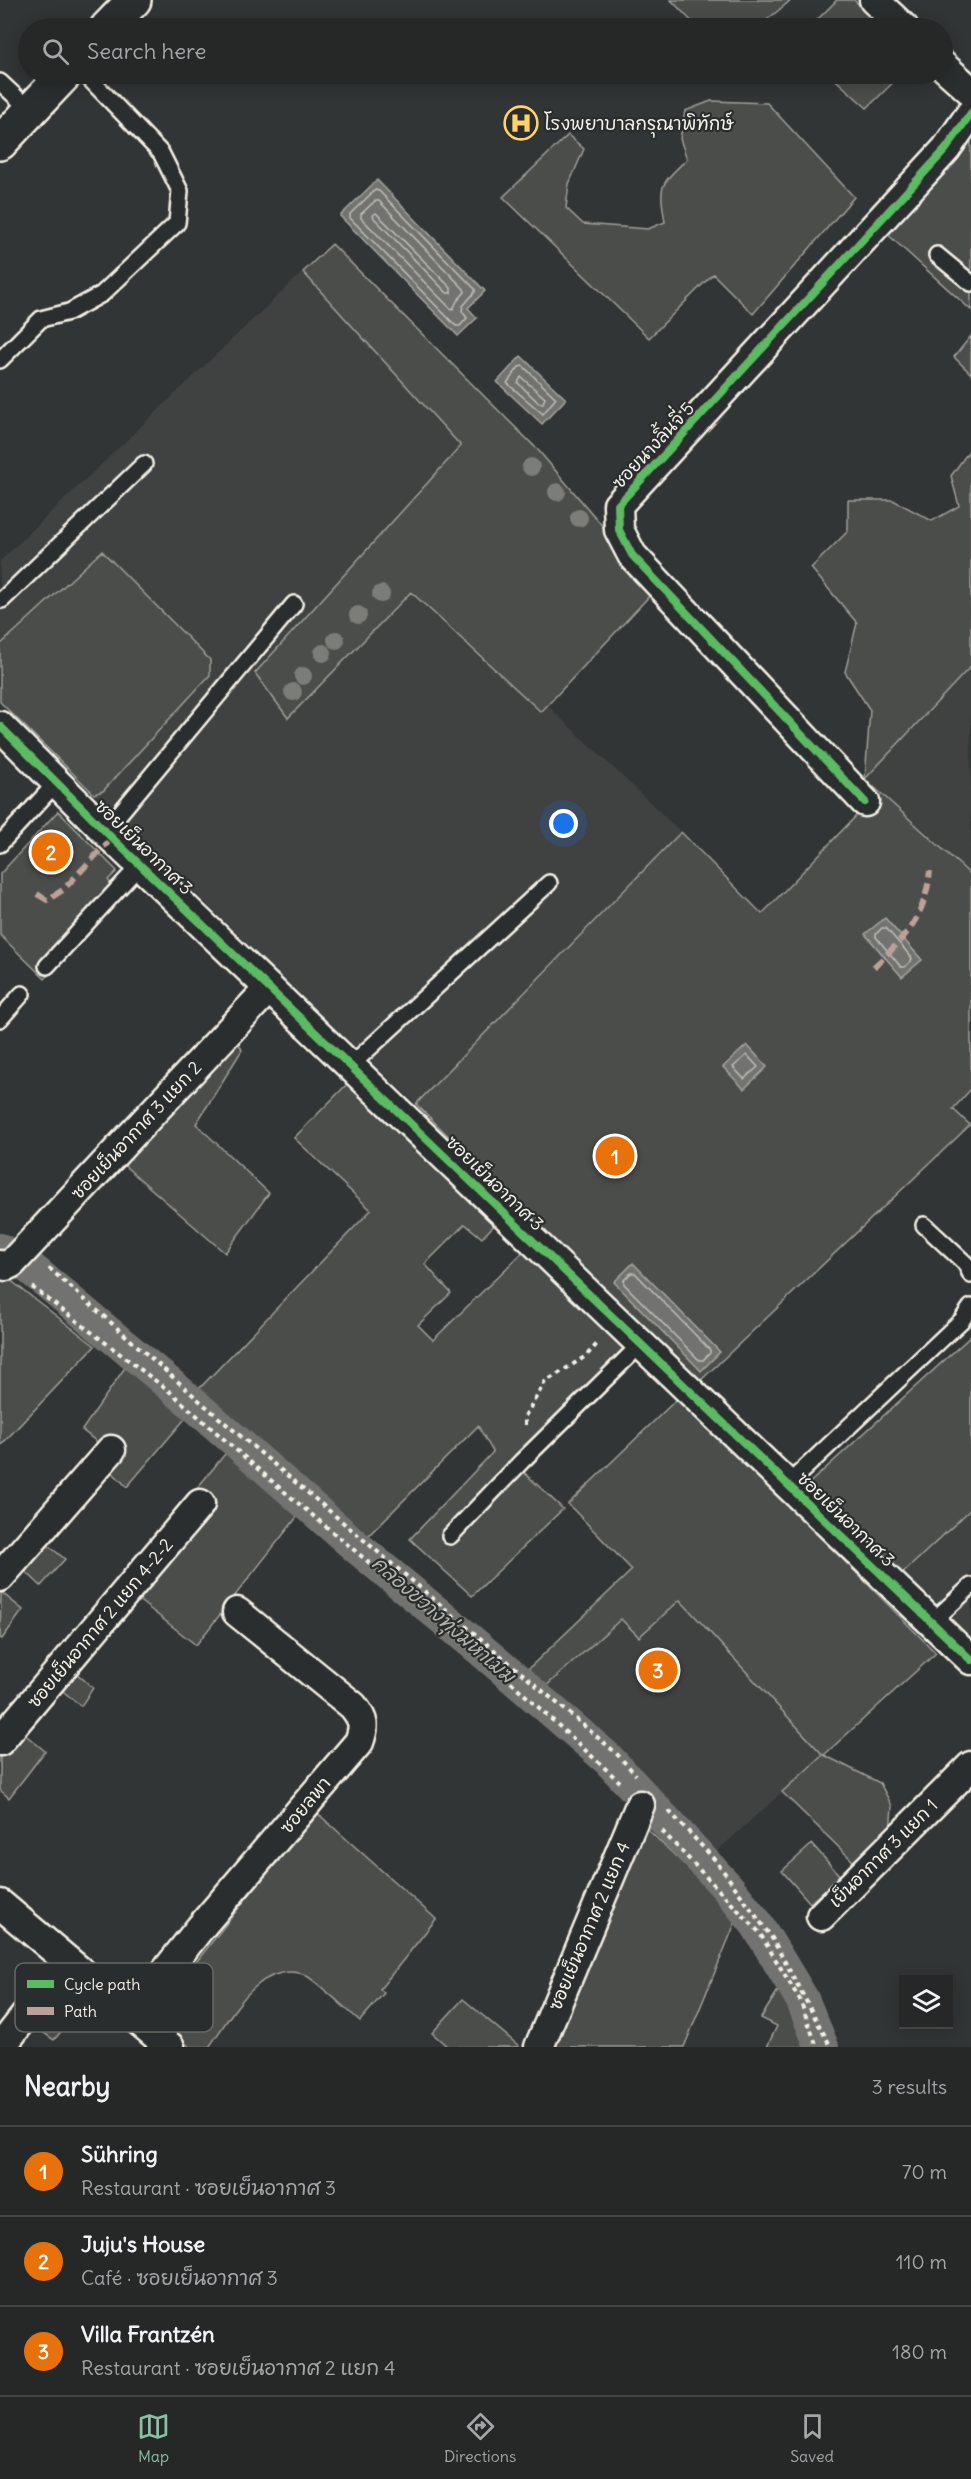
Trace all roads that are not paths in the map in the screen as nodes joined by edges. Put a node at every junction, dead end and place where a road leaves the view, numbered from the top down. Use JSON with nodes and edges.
{"nodes":[{"id":1,"x":134,"y":0,"type":"edge"},
{"id":2,"x":874,"y":0,"type":"edge"},
{"id":3,"x":117,"y":18,"type":"edge"},
{"id":4,"x":893,"y":18,"type":"edge"},
{"id":5,"x":953,"y":74,"type":"edge"},
{"id":6,"x":0,"y":82,"type":"edge"},
{"id":7,"x":55,"y":84,"type":"edge"},
{"id":8,"x":95,"y":84,"type":"edge"},
{"id":9,"x":971,"y":91,"type":"edge"},
{"id":10,"x":30,"y":110,"type":"junction"},
{"id":11,"x":971,"y":113,"type":"edge"},
{"id":12,"x":0,"y":143,"type":"edge"},
{"id":13,"x":938,"y":255,"type":"dead end"},
{"id":14,"x":971,"y":283,"type":"edge"},
{"id":15,"x":0,"y":360,"type":"edge"},
{"id":16,"x":144,"y":464,"type":"dead end"},
{"id":17,"x":2,"y":600,"type":"dead end"},
{"id":18,"x":294,"y":604,"type":"dead end"},
{"id":19,"x":0,"y":726,"type":"edge"},
{"id":20,"x":57,"y":782,"type":"junction"},
{"id":21,"x":865,"y":802,"type":"dead end"},
{"id":22,"x":105,"y":831,"type":"junction"},
{"id":23,"x":0,"y":844,"type":"edge"},
{"id":24,"x":140,"y":865,"type":"junction"},
{"id":25,"x":549,"y":883,"type":"dead end"},
{"id":26,"x":47,"y":966,"type":"dead end"},
{"id":27,"x":269,"y":988,"type":"junction"},
{"id":28,"x":22,"y":994,"type":"dead end"},
{"id":29,"x":0,"y":1018,"type":"edge"},
{"id":30,"x":350,"y":1066,"type":"junction"},
{"id":31,"x":924,"y":1225,"type":"dead end"},
{"id":32,"x":12,"y":1260,"type":"edge"},
{"id":33,"x":971,"y":1275,"type":"edge"},
{"id":34,"x":971,"y":1306,"type":"edge"},
{"id":35,"x":641,"y":1344,"type":"junction"},
{"id":36,"x":111,"y":1450,"type":"dead end"},
{"id":37,"x":788,"y":1485,"type":"junction"},
{"id":38,"x":201,"y":1504,"type":"dead end"},
{"id":39,"x":450,"y":1536,"type":"dead end"},
{"id":40,"x":0,"y":1577,"type":"edge"},
{"id":41,"x":971,"y":1586,"type":"edge"},
{"id":42,"x":237,"y":1612,"type":"dead end"},
{"id":43,"x":932,"y":1622,"type":"junction"},
{"id":44,"x":971,"y":1660,"type":"edge"},
{"id":45,"x":0,"y":1742,"type":"edge"},
{"id":46,"x":971,"y":1766,"type":"edge"},
{"id":47,"x":649,"y":1798,"type":"road end"},
{"id":48,"x":0,"y":1904,"type":"edge"},
{"id":49,"x":821,"y":1916,"type":"dead end"},
{"id":50,"x":68,"y":1961,"type":"joint"},
{"id":51,"x":70,"y":1963,"type":"edge"},
{"id":52,"x":173,"y":1963,"type":"edge"},
{"id":53,"x":15,"y":2029,"type":"edge"},
{"id":54,"x":147,"y":2032,"type":"edge"},
{"id":55,"x":159,"y":2044,"type":"edge"},
{"id":56,"x":1,"y":2047,"type":"edge"},
{"id":57,"x":538,"y":2047,"type":"edge"}],
"edges":[{"from":1,"to":3,"type":"street"},
{"from":2,"to":4,"type":"street"},
{"from":5,"to":9,"type":"street"},
{"from":6,"to":10,"type":"lane"},
{"from":7,"to":10,"type":"street"},
{"from":8,"to":15,"type":"lane"},
{"from":10,"to":12,"type":"street"},
{"from":11,"to":21,"type":"street","name":"ซอยนางลิ้นจี่ 5"},
{"from":13,"to":14,"type":"lane"},
{"from":16,"to":17,"type":"lane"},
{"from":18,"to":22,"type":"lane"},
{"from":19,"to":20,"type":"street","name":"ซอยเย็นอากาศ 3"},
{"from":20,"to":22,"type":"street","name":"ซอยเย็นอากาศ 3"},
{"from":20,"to":23,"type":"lane"},
{"from":22,"to":24,"type":"street","name":"ซอยเย็นอากาศ 3"},
{"from":24,"to":26,"type":"lane"},
{"from":24,"to":27,"type":"street","name":"ซอยเย็นอากาศ 3"},
{"from":25,"to":30,"type":"lane"},
{"from":27,"to":30,"type":"street","name":"ซอยเย็นอากาศ 3"},
{"from":27,"to":32,"type":"street","name":"ซอยเย็นอากาศ 3 แยก 2"},
{"from":28,"to":29,"type":"lane"},
{"from":30,"to":35,"type":"street","name":"ซอยเย็นอากาศ 3"},
{"from":31,"to":33,"type":"lane"},
{"from":34,"to":37,"type":"lane"},
{"from":35,"to":37,"type":"street","name":"ซอยเย็นอากาศ 3"},
{"from":35,"to":39,"type":"lane"},
{"from":36,"to":40,"type":"street"},
{"from":37,"to":43,"type":"street","name":"ซอยเย็นอากาศ 3"},
{"from":38,"to":45,"type":"street","name":"ซอยเย็นอากาศ 2 แยก 4-2-2"},
{"from":41,"to":43,"type":"lane"},
{"from":42,"to":52,"type":"street","name":"ซอยลพา"},
{"from":43,"to":44,"type":"street","name":"ซอยเย็นอากาศ 3"},
{"from":46,"to":49,"type":"street","name":"เย็นอากาศ 3 แยก 1"},
{"from":47,"to":57,"type":"street","name":"ซอยเย็นอากาศ 2 แยก 4"},
{"from":48,"to":50,"type":"street"},
{"from":50,"to":51,"type":"street"},
{"from":53,"to":56,"type":"street"},
{"from":54,"to":55,"type":"street"}]}
